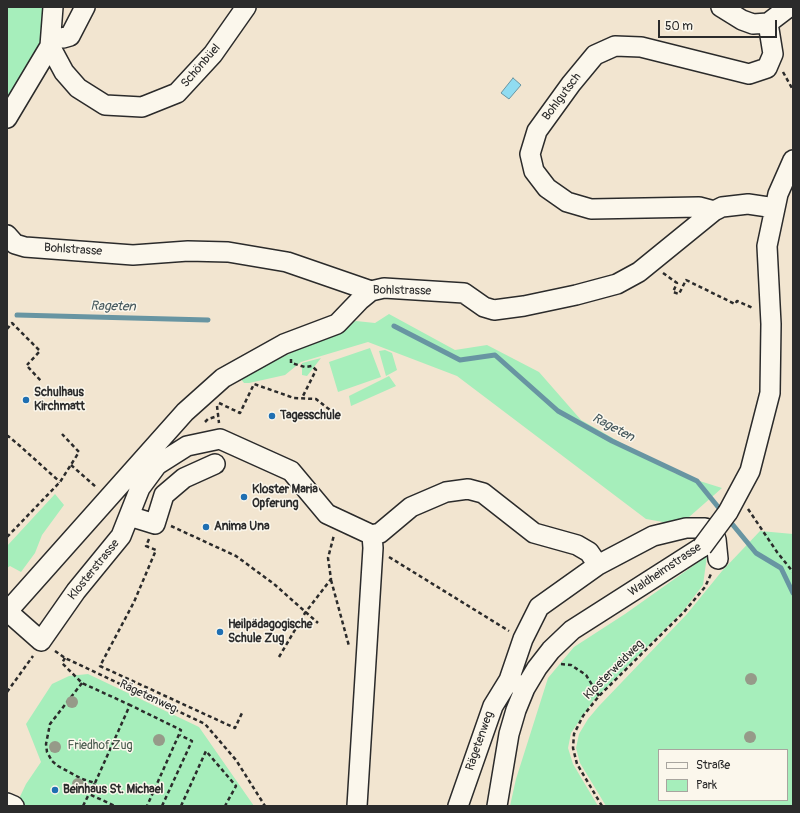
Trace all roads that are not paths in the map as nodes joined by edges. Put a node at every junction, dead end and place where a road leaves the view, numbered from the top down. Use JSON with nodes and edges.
{"nodes":[{"id":1,"x":53,"y":7,"type":"edge"},
{"id":2,"x":85,"y":7,"type":"edge"},
{"id":3,"x":246,"y":7,"type":"edge"},
{"id":4,"x":721,"y":7,"type":"edge"},
{"id":5,"x":740,"y":13,"type":"edge"},
{"id":6,"x":779,"y":15,"type":"edge"},
{"id":7,"x":51,"y":42,"type":"junction"},
{"id":8,"x":7,"y":118,"type":"edge"},
{"id":9,"x":793,"y":160,"type":"edge"},
{"id":10,"x":774,"y":208,"type":"junction"},
{"id":11,"x":714,"y":211,"type":"junction"},
{"id":12,"x":7,"y":235,"type":"edge"},
{"id":13,"x":371,"y":291,"type":"junction"},
{"id":14,"x":215,"y":464,"type":"dead end"},
{"id":15,"x":129,"y":516,"type":"junction"},
{"id":16,"x":372,"y":542,"type":"junction"},
{"id":17,"x":718,"y":559,"type":"road end"},
{"id":18,"x":598,"y":565,"type":"junction"},
{"id":19,"x":7,"y":611,"type":"edge"},
{"id":20,"x":517,"y":684,"type":"junction"},
{"id":21,"x":7,"y":803,"type":"edge"},
{"id":22,"x":14,"y":806,"type":"edge"},
{"id":23,"x":358,"y":806,"type":"edge"},
{"id":24,"x":458,"y":806,"type":"edge"},
{"id":25,"x":497,"y":806,"type":"edge"}],
"edges":[{"from":1,"to":7,"type":"street"},
{"from":2,"to":7,"type":"street"},
{"from":3,"to":7,"type":"street","name":"Schönbüel"},
{"from":4,"to":5,"type":"street"},
{"from":5,"to":6,"type":"street"},
{"from":6,"to":11,"type":"street","name":"Bohlgutsch"},
{"from":7,"to":8,"type":"street"},
{"from":9,"to":10,"type":"street","name":"Waldheimstrasse"},
{"from":10,"to":11,"type":"street","name":"Bohlstrasse"},
{"from":10,"to":20,"type":"street","name":"Waldheimstrasse","bridge":true},
{"from":11,"to":13,"type":"street","name":"Bohlstrasse"},
{"from":12,"to":13,"type":"street","name":"Bohlstrasse"},
{"from":13,"to":19,"type":"street"},
{"from":14,"to":15,"type":"street"},
{"from":15,"to":16,"type":"street","name":"Klosterstrasse"},
{"from":15,"to":19,"type":"street","name":"Klosterstrasse"},
{"from":16,"to":18,"type":"street"},
{"from":16,"to":23,"type":"street"},
{"from":17,"to":18,"type":"street"},
{"from":18,"to":20,"type":"street"},
{"from":20,"to":24,"type":"street","name":"Rägetenweg"},
{"from":20,"to":25,"type":"street","name":"Waldheimstrasse"},
{"from":21,"to":22,"type":"street"}]}
